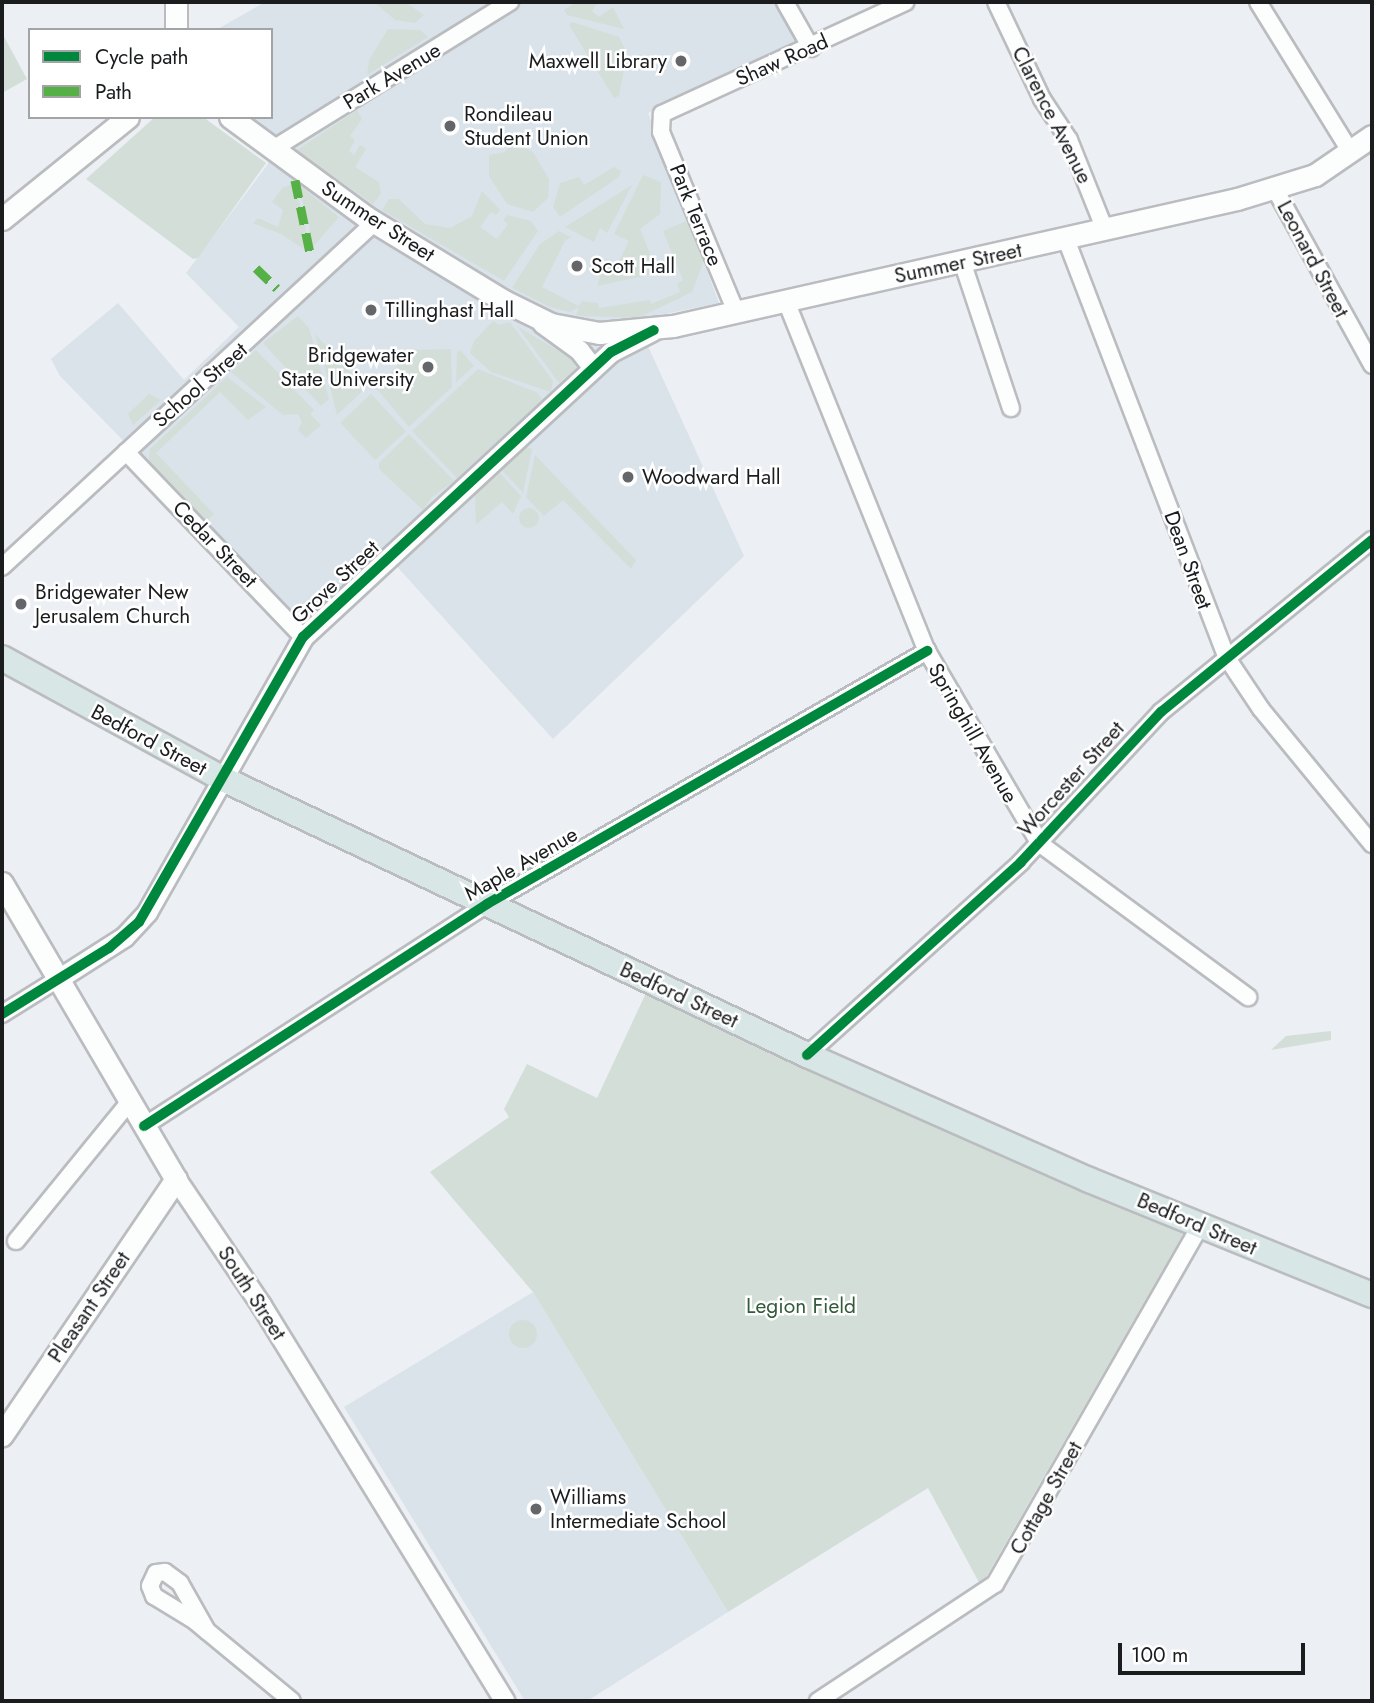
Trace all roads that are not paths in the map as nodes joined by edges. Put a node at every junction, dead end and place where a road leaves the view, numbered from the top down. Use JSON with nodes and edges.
{"nodes":[{"id":1,"x":510,"y":2,"type":"edge"},
{"id":2,"x":785,"y":2,"type":"edge"},
{"id":3,"x":905,"y":2,"type":"edge"},
{"id":4,"x":996,"y":2,"type":"edge"},
{"id":5,"x":1258,"y":2,"type":"edge"},
{"id":6,"x":176,"y":4,"type":"edge"},
{"id":7,"x":176,"y":28,"type":"edge"},
{"id":8,"x":182,"y":28,"type":"edge"},
{"id":9,"x":810,"y":48,"type":"junction"},
{"id":10,"x":660,"y":118,"type":"joint"},
{"id":11,"x":126,"y":119,"type":"edge"},
{"id":12,"x":233,"y":119,"type":"edge"},
{"id":13,"x":1372,"y":136,"type":"edge"},
{"id":14,"x":273,"y":149,"type":"junction"},
{"id":15,"x":1350,"y":151,"type":"junction"},
{"id":16,"x":1275,"y":189,"type":"junction"},
{"id":17,"x":2,"y":219,"type":"edge"},
{"id":18,"x":375,"y":222,"type":"junction"},
{"id":19,"x":1105,"y":230,"type":"junction"},
{"id":20,"x":1066,"y":239,"type":"junction"},
{"id":21,"x":962,"y":261,"type":"junction"},
{"id":22,"x":786,"y":301,"type":"junction"},
{"id":23,"x":736,"y":312,"type":"junction"},
{"id":24,"x":531,"y":316,"type":"junction"},
{"id":25,"x":654,"y":330,"type":"junction"},
{"id":26,"x":1372,"y":365,"type":"edge"},
{"id":27,"x":593,"y":368,"type":"junction"},
{"id":28,"x":1012,"y":408,"type":"dead end"},
{"id":29,"x":126,"y":452,"type":"junction"},
{"id":30,"x":1372,"y":540,"type":"edge"},
{"id":31,"x":23,"y":545,"type":"junction"},
{"id":32,"x":2,"y":561,"type":"edge"},
{"id":33,"x":2,"y":567,"type":"edge"},
{"id":34,"x":303,"y":637,"type":"junction"},
{"id":35,"x":927,"y":651,"type":"junction"},
{"id":36,"x":2,"y":658,"type":"edge"},
{"id":37,"x":1227,"y":658,"type":"junction"},
{"id":38,"x":221,"y":778,"type":"junction"},
{"id":39,"x":1039,"y":844,"type":"junction"},
{"id":40,"x":1372,"y":844,"type":"edge"},
{"id":41,"x":2,"y":883,"type":"edge"},
{"id":42,"x":486,"y":904,"type":"junction"},
{"id":43,"x":58,"y":979,"type":"junction"},
{"id":44,"x":1248,"y":997,"type":"dead end"},
{"id":45,"x":2,"y":1014,"type":"edge"},
{"id":46,"x":807,"y":1055,"type":"junction"},
{"id":47,"x":130,"y":1101,"type":"junction"},
{"id":48,"x":144,"y":1126,"type":"junction"},
{"id":49,"x":176,"y":1179,"type":"junction"},
{"id":50,"x":1200,"y":1226,"type":"junction"},
{"id":51,"x":16,"y":1241,"type":"dead end"},
{"id":52,"x":1372,"y":1295,"type":"edge"},
{"id":53,"x":2,"y":1435,"type":"edge"},
{"id":54,"x":207,"y":1631,"type":"dead end"},
{"id":55,"x":292,"y":1701,"type":"edge"},
{"id":56,"x":505,"y":1701,"type":"edge"},
{"id":57,"x":818,"y":1701,"type":"edge"}],
"edges":[{"from":1,"to":14,"type":"street","name":"Park Avenue"},
{"from":2,"to":9,"type":"street"},
{"from":3,"to":9,"type":"street","name":"Shaw Road"},
{"from":4,"to":19,"type":"street","name":"Clarence Avenue"},
{"from":5,"to":15,"type":"street"},
{"from":6,"to":7,"type":"main road"},
{"from":6,"to":8,"type":"main road"},
{"from":9,"to":10,"type":"street","name":"Shaw Road"},
{"from":10,"to":23,"type":"street","name":"Park Terrace"},
{"from":11,"to":17,"type":"main road"},
{"from":12,"to":14,"type":"main road","name":"Summer Street"},
{"from":13,"to":15,"type":"main road","name":"Summer Street"},
{"from":14,"to":18,"type":"main road","name":"Summer Street"},
{"from":15,"to":16,"type":"main road","name":"Summer Street"},
{"from":16,"to":19,"type":"main road","name":"Summer Street"},
{"from":16,"to":26,"type":"street","name":"Leonard Street"},
{"from":18,"to":24,"type":"main road","name":"Summer Street"},
{"from":18,"to":29,"type":"street","name":"School Street"},
{"from":19,"to":20,"type":"main road","name":"Summer Street"},
{"from":20,"to":21,"type":"main road","name":"Summer Street"},
{"from":20,"to":37,"type":"street","name":"Dean Street"},
{"from":21,"to":22,"type":"main road","name":"Summer Street"},
{"from":21,"to":28,"type":"street"},
{"from":22,"to":23,"type":"main road","name":"Summer Street"},
{"from":22,"to":35,"type":"street","name":"Springhill Avenue"},
{"from":23,"to":25,"type":"main road","name":"Summer Street"},
{"from":24,"to":25,"type":"main road","name":"Summer Street"},
{"from":24,"to":27,"type":"street","name":"Summer Street"},
{"from":25,"to":27,"type":"street","name":"Grove Street"},
{"from":27,"to":34,"type":"street","name":"Grove Street"},
{"from":29,"to":31,"type":"street","name":"School Street"},
{"from":29,"to":34,"type":"street","name":"Cedar Street"},
{"from":30,"to":37,"type":"street","name":"Worcester Street"},
{"from":31,"to":32,"type":"street","name":"School Street"},
{"from":31,"to":33,"type":"street","name":"School Street"},
{"from":34,"to":38,"type":"street","name":"Grove Street"},
{"from":35,"to":39,"type":"street","name":"Springhill Avenue"},
{"from":35,"to":42,"type":"street","name":"Maple Avenue"},
{"from":36,"to":38,"type":"main road","name":"Bedford Street"},
{"from":37,"to":39,"type":"street","name":"Worcester Street"},
{"from":37,"to":40,"type":"street","name":"Dean Street"},
{"from":38,"to":42,"type":"main road","name":"Bedford Street"},
{"from":38,"to":43,"type":"street","name":"Grove Street"},
{"from":39,"to":44,"type":"street","name":"Springhill Avenue"},
{"from":39,"to":46,"type":"street","name":"Worcester Street"},
{"from":41,"to":43,"type":"main road","name":"South Street"},
{"from":42,"to":46,"type":"main road","name":"Bedford Street"},
{"from":42,"to":48,"type":"street","name":"Maple Avenue"},
{"from":43,"to":45,"type":"street"},
{"from":43,"to":47,"type":"main road","name":"South Street"},
{"from":46,"to":50,"type":"main road","name":"Bedford Street"},
{"from":47,"to":48,"type":"main road","name":"South Street"},
{"from":47,"to":51,"type":"street"},
{"from":48,"to":49,"type":"main road","name":"South Street"},
{"from":49,"to":53,"type":"main road","name":"Pleasant Street"},
{"from":49,"to":56,"type":"street","name":"South Street"},
{"from":50,"to":52,"type":"main road","name":"Bedford Street"},
{"from":50,"to":57,"type":"street","name":"Cottage Street"},
{"from":54,"to":55,"type":"street"}]}
